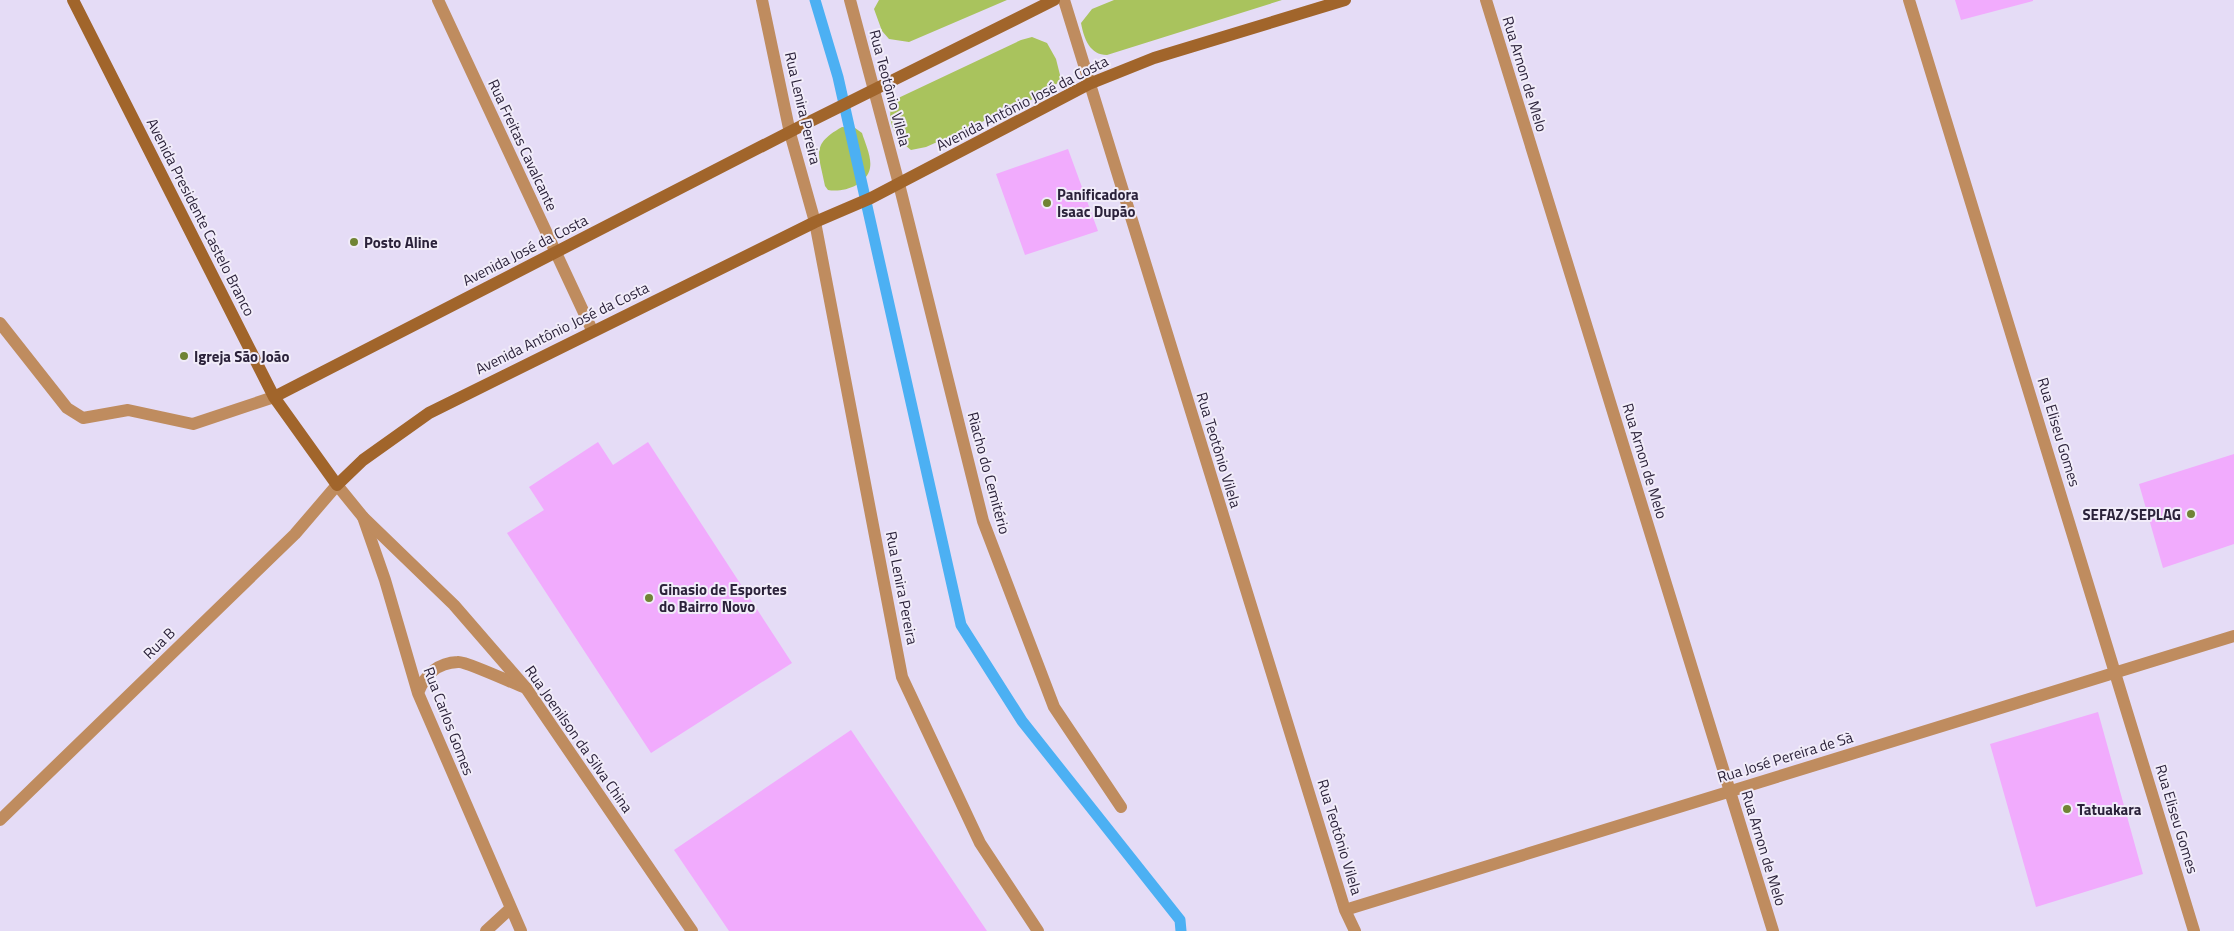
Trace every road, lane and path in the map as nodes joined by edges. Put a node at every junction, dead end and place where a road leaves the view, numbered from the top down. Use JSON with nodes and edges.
{"nodes":[{"id":1,"x":73,"y":0,"type":"edge"},
{"id":2,"x":438,"y":0,"type":"edge"},
{"id":3,"x":762,"y":0,"type":"edge"},
{"id":4,"x":850,"y":0,"type":"edge"},
{"id":5,"x":1054,"y":0,"type":"edge"},
{"id":6,"x":1064,"y":0,"type":"edge"},
{"id":7,"x":1345,"y":0,"type":"edge"},
{"id":8,"x":1486,"y":0,"type":"edge"},
{"id":9,"x":1909,"y":0,"type":"edge"},
{"id":10,"x":1089,"y":84,"type":"junction"},
{"id":11,"x":875,"y":90,"type":"junction"},
{"id":12,"x":790,"y":133,"type":"junction"},
{"id":13,"x":898,"y":184,"type":"junction"},
{"id":14,"x":814,"y":222,"type":"junction"},
{"id":15,"x":556,"y":253,"type":"junction"},
{"id":16,"x":0,"y":323,"type":"edge"},
{"id":17,"x":592,"y":330,"type":"junction"},
{"id":18,"x":274,"y":397,"type":"junction"},
{"id":19,"x":306,"y":444,"type":"joint"},
{"id":20,"x":337,"y":486,"type":"junction"},
{"id":21,"x":363,"y":517,"type":"junction"},
{"id":22,"x":2234,"y":636,"type":"edge"},
{"id":23,"x":2116,"y":672,"type":"junction"},
{"id":24,"x":526,"y":688,"type":"junction"},
{"id":25,"x":418,"y":693,"type":"junction"},
{"id":26,"x":1730,"y":791,"type":"junction"},
{"id":27,"x":1121,"y":807,"type":"dead end"},
{"id":28,"x":0,"y":820,"type":"edge"},
{"id":29,"x":511,"y":908,"type":"junction"},
{"id":30,"x":1345,"y":910,"type":"junction"},
{"id":31,"x":486,"y":931,"type":"edge"},
{"id":32,"x":521,"y":931,"type":"edge"},
{"id":33,"x":692,"y":931,"type":"edge"},
{"id":34,"x":1038,"y":931,"type":"edge"},
{"id":35,"x":1355,"y":931,"type":"edge"},
{"id":36,"x":1773,"y":931,"type":"edge"},
{"id":37,"x":2194,"y":931,"type":"edge"}],
"edges":[{"from":1,"to":18,"type":"main road","name":"Avenida Presidente Castelo Branco"},
{"from":2,"to":15,"type":"street","name":"Rua Freitas Cavalcante"},
{"from":3,"to":12,"type":"street","name":"Rua Lenira Pereira"},
{"from":4,"to":11,"type":"street","name":"Rua Teotônio Vilela"},
{"from":5,"to":11,"type":"main road"},
{"from":6,"to":10,"type":"street","name":"Rua Teotônio Vilela"},
{"from":7,"to":10,"type":"main road","name":"Avenida Antônio José da Costa"},
{"from":8,"to":26,"type":"street","name":"Rua Arnon de Melo"},
{"from":9,"to":23,"type":"street","name":"Rua Eliseu Gomes"},
{"from":10,"to":13,"type":"main road","name":"Avenida Antônio José da Costa"},
{"from":10,"to":30,"type":"street","name":"Rua Teotônio Vilela"},
{"from":11,"to":12,"type":"main road"},
{"from":11,"to":13,"type":"street","name":"Rua Teotônio Vilela"},
{"from":12,"to":14,"type":"street","name":"Rua Lenira Pereira"},
{"from":12,"to":15,"type":"main road","name":"Avenida José da Costa"},
{"from":13,"to":14,"type":"main road","name":"Avenida Antônio José da Costa"},
{"from":13,"to":27,"type":"street","name":"Riacho do Cemitério"},
{"from":14,"to":17,"type":"main road","name":"Avenida Antônio José da Costa"},
{"from":14,"to":34,"type":"street","name":"Rua Lenira Pereira"},
{"from":15,"to":17,"type":"street","name":"Rua Freitas Cavalcante"},
{"from":15,"to":18,"type":"main road","name":"Avenida José da Costa"},
{"from":16,"to":18,"type":"street"},
{"from":17,"to":20,"type":"main road","name":"Avenida Antônio José da Costa"},
{"from":18,"to":19,"type":"main road","name":"Avenida Presidente Castelo Branco"},
{"from":19,"to":20,"type":"main road","name":"Rua Joenilson da Silva China"},
{"from":20,"to":21,"type":"street","name":"Rua Joenilson da Silva China"},
{"from":20,"to":28,"type":"street","name":"Rua B"},
{"from":21,"to":24,"type":"street","name":"Rua Joenilson da Silva China"},
{"from":21,"to":25,"type":"street","name":"Rua Carlos Gomes"},
{"from":22,"to":23,"type":"street","name":"Rua José Pereira de Sà"},
{"from":23,"to":26,"type":"street","name":"Rua José Pereira de Sà"},
{"from":23,"to":37,"type":"street","name":"Rua Eliseu Gomes"},
{"from":24,"to":25,"type":"street"},
{"from":24,"to":33,"type":"street","name":"Rua Joenilson da Silva China"},
{"from":25,"to":29,"type":"street","name":"Rua Carlos Gomes"},
{"from":26,"to":30,"type":"street","name":"Rua José Pereira de Sà"},
{"from":26,"to":36,"type":"street","name":"Rua Arnon de Melo"},
{"from":29,"to":31,"type":"street"},
{"from":29,"to":32,"type":"street","name":"Rua Carlos Gomes"},
{"from":30,"to":35,"type":"street","name":"Rua Teotônio Vilela"}]}
